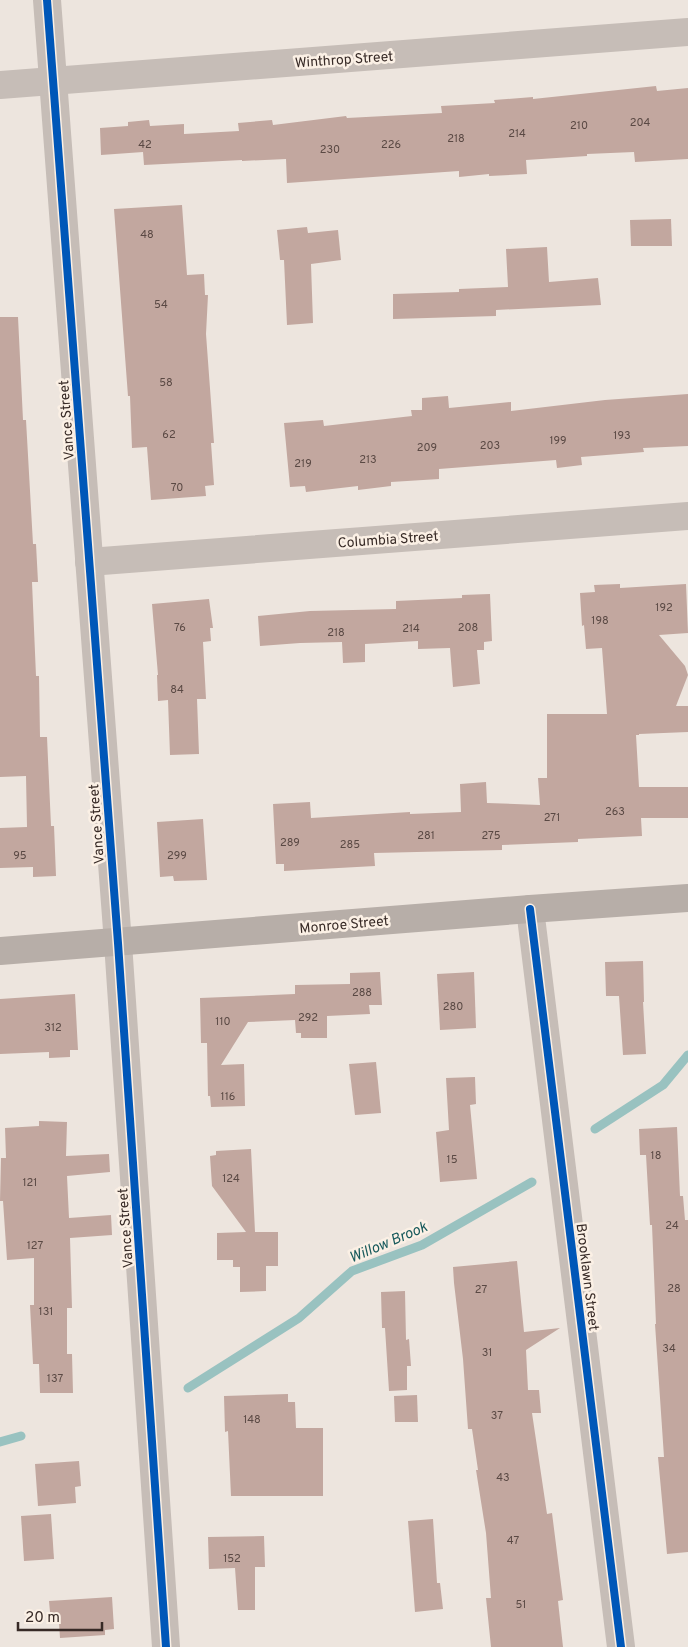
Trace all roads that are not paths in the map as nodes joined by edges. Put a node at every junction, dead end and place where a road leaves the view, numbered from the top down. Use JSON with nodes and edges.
{"nodes":[{"id":1,"x":47,"y":0,"type":"edge"},
{"id":2,"x":688,"y":32,"type":"edge"},
{"id":3,"x":53,"y":81,"type":"junction"},
{"id":4,"x":0,"y":85,"type":"edge"},
{"id":5,"x":688,"y":516,"type":"edge"},
{"id":6,"x":89,"y":562,"type":"junction"},
{"id":7,"x":688,"y":898,"type":"edge"},
{"id":8,"x":530,"y":909,"type":"junction"},
{"id":9,"x":118,"y":943,"type":"junction"},
{"id":10,"x":0,"y":951,"type":"edge"},
{"id":11,"x":166,"y":1647,"type":"edge"},
{"id":12,"x":621,"y":1647,"type":"edge"}],
"edges":[{"from":1,"to":3,"type":"street","name":"Vance Street"},
{"from":2,"to":3,"type":"street","name":"Winthrop Street"},
{"from":3,"to":4,"type":"street","name":"Winthrop Street"},
{"from":3,"to":6,"type":"street","name":"Vance Street"},
{"from":5,"to":6,"type":"street","name":"Columbia Street"},
{"from":6,"to":9,"type":"street","name":"Vance Street"},
{"from":7,"to":8,"type":"street","name":"Monroe Street"},
{"from":8,"to":9,"type":"street","name":"Monroe Street"},
{"from":8,"to":12,"type":"street","name":"Brooklawn Street"},
{"from":9,"to":10,"type":"street","name":"Monroe Street"},
{"from":9,"to":11,"type":"street","name":"Vance Street"}]}
